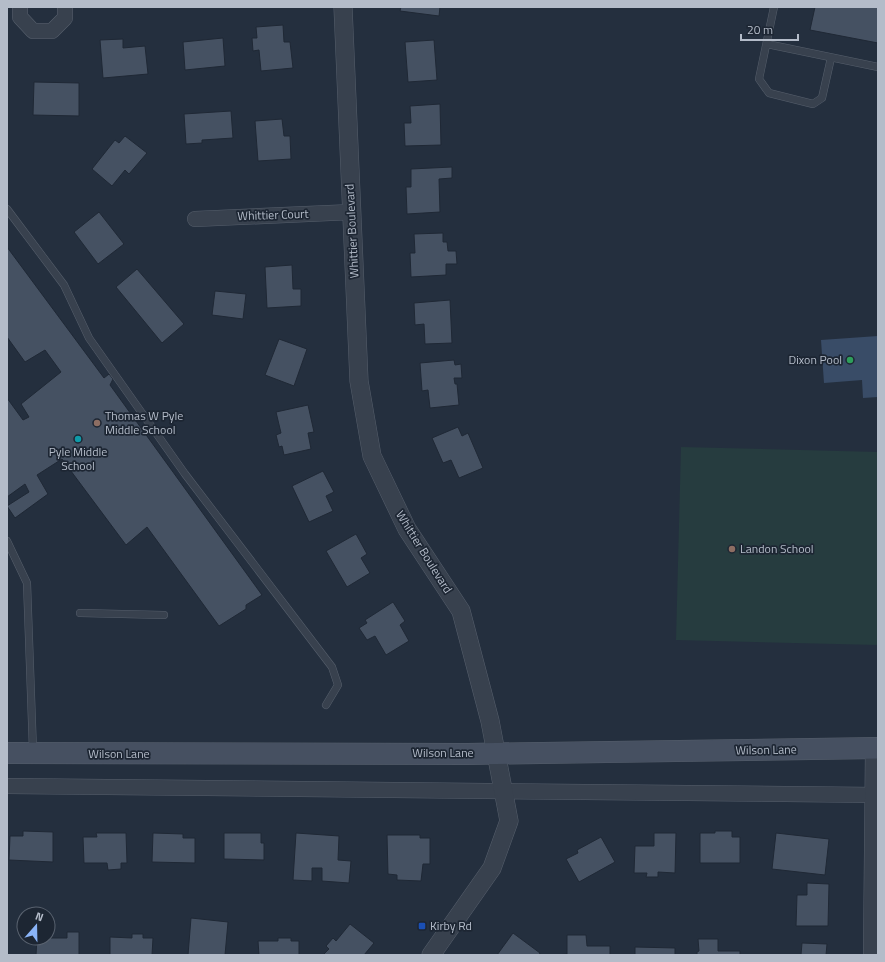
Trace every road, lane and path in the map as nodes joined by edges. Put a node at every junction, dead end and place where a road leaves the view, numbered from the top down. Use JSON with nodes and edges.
{"nodes":[{"id":1,"x":20,"y":7,"type":"edge"},
{"id":2,"x":65,"y":7,"type":"edge"},
{"id":3,"x":343,"y":7,"type":"edge"},
{"id":4,"x":774,"y":7,"type":"edge"},
{"id":5,"x":766,"y":44,"type":"junction"},
{"id":6,"x":831,"y":58,"type":"junction"},
{"id":7,"x":878,"y":67,"type":"edge"},
{"id":8,"x":7,"y":209,"type":"edge"},
{"id":9,"x":352,"y":212,"type":"junction"},
{"id":10,"x":195,"y":219,"type":"dead end"},
{"id":11,"x":7,"y":542,"type":"edge"},
{"id":12,"x":80,"y":613,"type":"dead end"},
{"id":13,"x":164,"y":615,"type":"dead end"},
{"id":14,"x":326,"y":704,"type":"dead end"},
{"id":15,"x":876,"y":748,"type":"edge"},
{"id":16,"x":496,"y":752,"type":"junction"},
{"id":17,"x":7,"y":753,"type":"edge"},
{"id":18,"x":33,"y":754,"type":"junction"},
{"id":19,"x":7,"y":786,"type":"edge"},
{"id":20,"x":504,"y":791,"type":"junction"},
{"id":21,"x":875,"y":795,"type":"edge"},
{"id":22,"x":432,"y":955,"type":"edge"},
{"id":23,"x":871,"y":955,"type":"edge"}],
"edges":[{"from":1,"to":2,"type":"street"},
{"from":3,"to":9,"type":"street","name":"Whittier Boulevard"},
{"from":4,"to":5,"type":"lane"},
{"from":5,"to":6,"type":"lane"},
{"from":5,"to":6,"type":"lane"},
{"from":6,"to":7,"type":"lane"},
{"from":8,"to":14,"type":"lane"},
{"from":9,"to":10,"type":"street","name":"Whittier Court"},
{"from":9,"to":16,"type":"street","name":"Whittier Boulevard"},
{"from":11,"to":18,"type":"lane"},
{"from":12,"to":13,"type":"lane"},
{"from":15,"to":16,"type":"main road","name":"Wilson Lane"},
{"from":15,"to":21,"type":"street"},
{"from":16,"to":18,"type":"main road","name":"Wilson Lane"},
{"from":16,"to":20,"type":"street","name":"Whittier Boulevard"},
{"from":17,"to":18,"type":"main road","name":"Wilson Lane"},
{"from":19,"to":20,"type":"street"},
{"from":20,"to":21,"type":"street"},
{"from":20,"to":22,"type":"street","name":"Whittier Boulevard"},
{"from":21,"to":23,"type":"street"}]}
